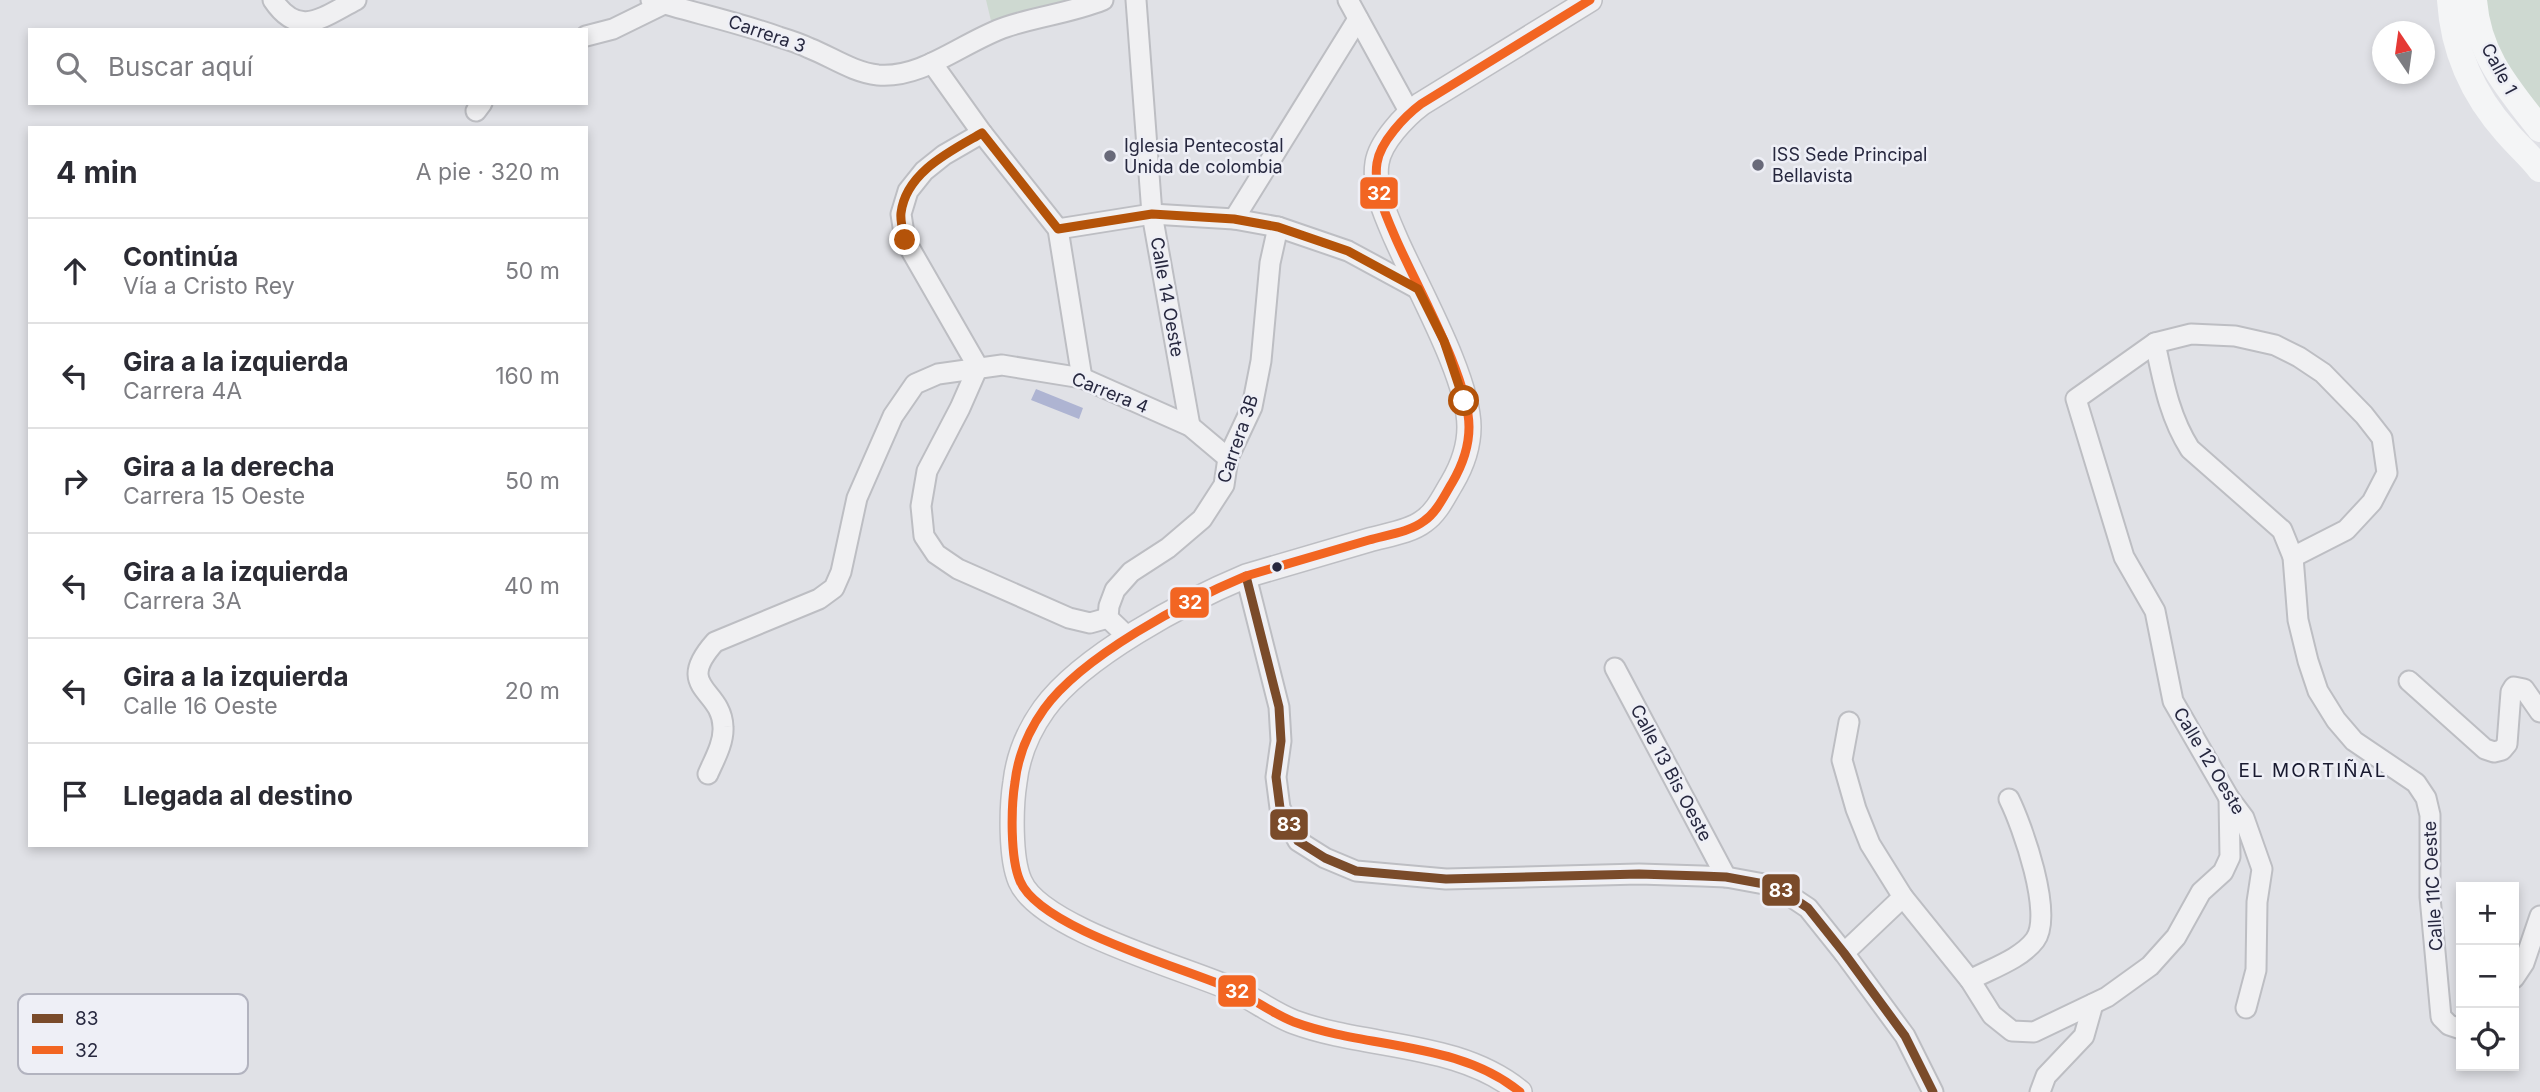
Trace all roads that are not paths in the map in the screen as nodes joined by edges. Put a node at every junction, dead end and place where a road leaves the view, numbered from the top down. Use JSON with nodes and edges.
{"nodes":[{"id":1,"x":272,"y":0,"type":"edge"},
{"id":2,"x":356,"y":0,"type":"edge"},
{"id":3,"x":1103,"y":0,"type":"edge"},
{"id":4,"x":1136,"y":0,"type":"edge"},
{"id":5,"x":1348,"y":0,"type":"edge"},
{"id":6,"x":1591,"y":0,"type":"edge"},
{"id":7,"x":2450,"y":0,"type":"edge"},
{"id":8,"x":2464,"y":0,"type":"edge"},
{"id":9,"x":2474,"y":0,"type":"edge"},
{"id":10,"x":657,"y":2,"type":"edge"},
{"id":11,"x":1358,"y":19,"type":"junction"},
{"id":12,"x":588,"y":35,"type":"edge"},
{"id":13,"x":932,"y":63,"type":"junction"},
{"id":14,"x":1410,"y":113,"type":"junction"},
{"id":15,"x":2540,"y":129,"type":"edge"},
{"id":16,"x":982,"y":133,"type":"junction"},
{"id":17,"x":2540,"y":151,"type":"edge"},
{"id":18,"x":2540,"y":169,"type":"edge"},
{"id":19,"x":1152,"y":214,"type":"junction"},
{"id":20,"x":1234,"y":219,"type":"junction"},
{"id":21,"x":1278,"y":227,"type":"junction"},
{"id":22,"x":1058,"y":229,"type":"junction"},
{"id":23,"x":1418,"y":289,"type":"junction"},
{"id":24,"x":2155,"y":343,"type":"junction"},
{"id":25,"x":978,"y":367,"type":"junction"},
{"id":26,"x":1082,"y":378,"type":"junction"},
{"id":27,"x":1190,"y":426,"type":"junction"},
{"id":28,"x":1228,"y":458,"type":"junction"},
{"id":29,"x":2293,"y":557,"type":"junction"},
{"id":30,"x":1246,"y":576,"type":"junction"},
{"id":31,"x":1108,"y":618,"type":"junction"},
{"id":32,"x":1129,"y":638,"type":"junction"},
{"id":33,"x":1615,"y":668,"type":"dead end"},
{"id":34,"x":2409,"y":681,"type":"dead end"},
{"id":35,"x":2540,"y":712,"type":"edge"},
{"id":36,"x":1849,"y":722,"type":"dead end"},
{"id":37,"x":708,"y":774,"type":"dead end"},
{"id":38,"x":2229,"y":798,"type":"junction"},
{"id":39,"x":2009,"y":799,"type":"dead end"},
{"id":40,"x":1726,"y":877,"type":"junction"},
{"id":41,"x":1903,"y":897,"type":"junction"},
{"id":42,"x":2540,"y":916,"type":"edge"},
{"id":43,"x":1844,"y":953,"type":"junction"},
{"id":44,"x":2519,"y":970,"type":"edge"},
{"id":45,"x":1970,"y":980,"type":"junction"},
{"id":46,"x":2093,"y":1004,"type":"junction"},
{"id":47,"x":2246,"y":1008,"type":"dead end"},
{"id":48,"x":2456,"y":1027,"type":"edge"},
{"id":49,"x":1520,"y":1092,"type":"edge"},
{"id":50,"x":1933,"y":1092,"type":"edge"},
{"id":51,"x":2040,"y":1092,"type":"edge"}],
"edges":[{"from":1,"to":2,"type":"street"},
{"from":3,"to":13,"type":"street"},
{"from":4,"to":19,"type":"street","name":"Calle 14 Oeste"},
{"from":5,"to":11,"type":"street"},
{"from":6,"to":14,"type":"street"},
{"from":7,"to":18,"type":"main road"},
{"from":8,"to":17,"type":"street"},
{"from":9,"to":15,"type":"main road","name":"Calle 1"},
{"from":10,"to":12,"type":"street"},
{"from":10,"to":13,"type":"street","name":"Carrera 3"},
{"from":11,"to":14,"type":"street"},
{"from":11,"to":20,"type":"street"},
{"from":13,"to":16,"type":"street"},
{"from":14,"to":23,"type":"street"},
{"from":16,"to":22,"type":"street"},
{"from":16,"to":25,"type":"street"},
{"from":19,"to":20,"type":"street"},
{"from":19,"to":22,"type":"street"},
{"from":19,"to":27,"type":"street","name":"Calle 14 Oeste"},
{"from":20,"to":21,"type":"street"},
{"from":21,"to":23,"type":"street"},
{"from":21,"to":28,"type":"street","name":"Carrera 3B"},
{"from":22,"to":26,"type":"street"},
{"from":23,"to":30,"type":"street"},
{"from":24,"to":29,"type":"street","name":"Calle 11C Oeste"},
{"from":24,"to":29,"type":"street"},
{"from":24,"to":38,"type":"street","name":"Calle 12 Oeste"},
{"from":25,"to":26,"type":"street","name":"Carrera 4"},
{"from":25,"to":31,"type":"street"},
{"from":25,"to":37,"type":"street","name":"Carrera 4"},
{"from":26,"to":27,"type":"street","name":"Carrera 4"},
{"from":27,"to":28,"type":"street","name":"Carrera 4"},
{"from":28,"to":31,"type":"street","name":"Carrera 3B"},
{"from":29,"to":48,"type":"street","name":"Calle 11C Oeste"},
{"from":30,"to":32,"type":"street"},
{"from":30,"to":40,"type":"street"},
{"from":31,"to":32,"type":"street"},
{"from":32,"to":49,"type":"street"},
{"from":33,"to":40,"type":"street","name":"Calle 13 Bis Oeste"},
{"from":34,"to":35,"type":"street"},
{"from":36,"to":41,"type":"street"},
{"from":38,"to":46,"type":"street"},
{"from":38,"to":47,"type":"street","name":"Calle 12 Oeste"},
{"from":39,"to":45,"type":"street"},
{"from":40,"to":43,"type":"street"},
{"from":41,"to":43,"type":"street"},
{"from":41,"to":45,"type":"street"},
{"from":42,"to":44,"type":"street"},
{"from":43,"to":50,"type":"street"},
{"from":45,"to":46,"type":"street"},
{"from":46,"to":51,"type":"street"}]}
